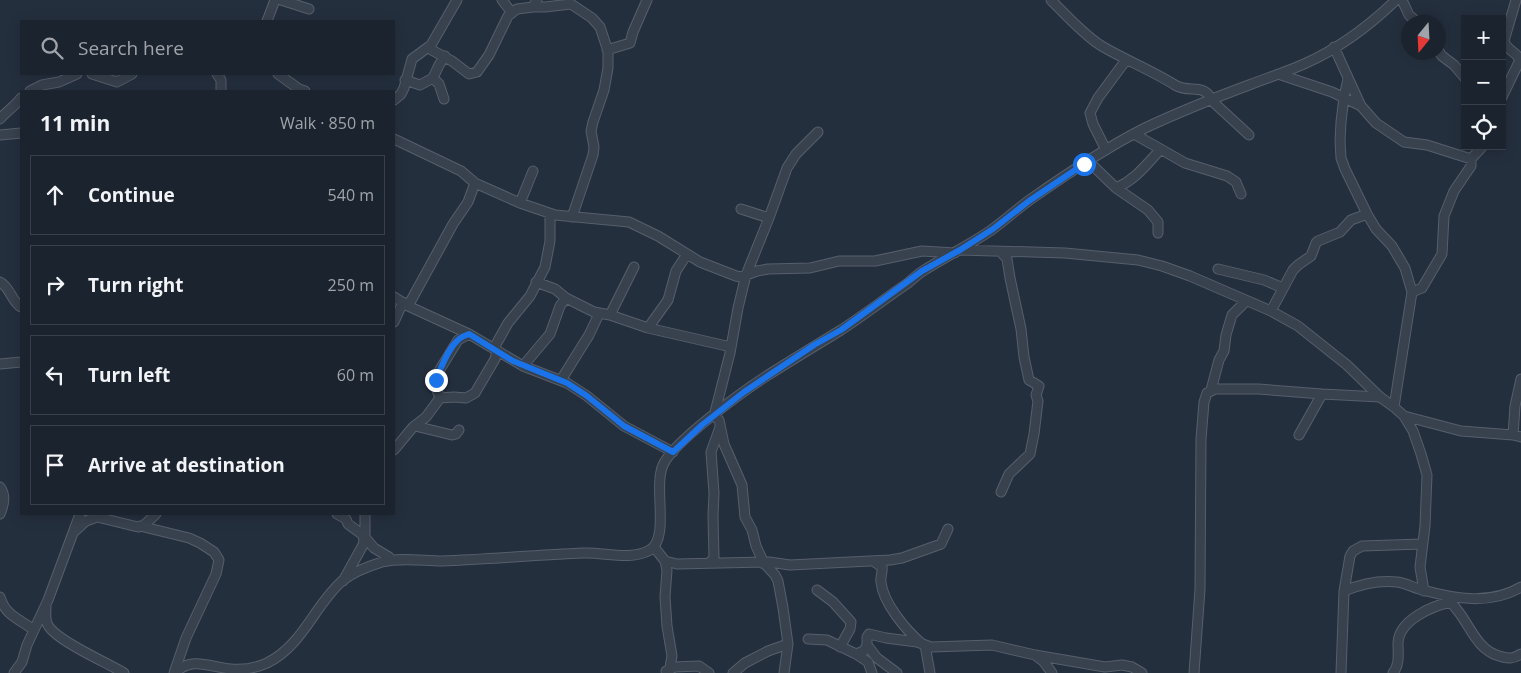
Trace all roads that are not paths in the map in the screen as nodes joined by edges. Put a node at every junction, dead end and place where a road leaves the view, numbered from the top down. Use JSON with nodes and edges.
{"nodes":[{"id":1,"x":274,"y":0,"type":"edge"},
{"id":2,"x":281,"y":0,"type":"edge"},
{"id":3,"x":457,"y":0,"type":"edge"},
{"id":4,"x":502,"y":0,"type":"edge"},
{"id":5,"x":647,"y":0,"type":"edge"},
{"id":6,"x":1051,"y":0,"type":"edge"},
{"id":7,"x":1396,"y":0,"type":"edge"},
{"id":8,"x":1402,"y":0,"type":"edge"},
{"id":9,"x":1516,"y":0,"type":"edge"},
{"id":10,"x":534,"y":4,"type":"edge"},
{"id":11,"x":309,"y":9,"type":"dead end"},
{"id":12,"x":512,"y":13,"type":"junction"},
{"id":13,"x":1409,"y":15,"type":"edge"},
{"id":14,"x":267,"y":20,"type":"edge"},
{"id":15,"x":428,"y":48,"type":"junction"},
{"id":16,"x":1334,"y":48,"type":"junction"},
{"id":17,"x":607,"y":50,"type":"junction"},
{"id":18,"x":445,"y":56,"type":"junction"},
{"id":19,"x":1446,"y":59,"type":"edge"},
{"id":20,"x":1126,"y":60,"type":"junction"},
{"id":21,"x":1461,"y":73,"type":"edge"},
{"id":22,"x":1278,"y":74,"type":"junction"},
{"id":23,"x":75,"y":75,"type":"edge"},
{"id":24,"x":95,"y":75,"type":"edge"},
{"id":25,"x":130,"y":75,"type":"edge"},
{"id":26,"x":218,"y":75,"type":"edge"},
{"id":27,"x":279,"y":75,"type":"edge"},
{"id":28,"x":433,"y":78,"type":"junction"},
{"id":29,"x":1348,"y":79,"type":"junction"},
{"id":30,"x":405,"y":80,"type":"junction"},
{"id":31,"x":1506,"y":89,"type":"edge"},
{"id":32,"x":32,"y":90,"type":"edge"},
{"id":33,"x":221,"y":90,"type":"edge"},
{"id":34,"x":302,"y":90,"type":"edge"},
{"id":35,"x":1344,"y":97,"type":"junction"},
{"id":36,"x":20,"y":99,"type":"edge"},
{"id":37,"x":395,"y":99,"type":"edge"},
{"id":38,"x":444,"y":99,"type":"dead end"},
{"id":39,"x":1212,"y":100,"type":"junction"},
{"id":40,"x":1361,"y":106,"type":"junction"},
{"id":41,"x":0,"y":119,"type":"edge"},
{"id":42,"x":818,"y":132,"type":"dead end"},
{"id":43,"x":20,"y":133,"type":"edge"},
{"id":44,"x":1134,"y":134,"type":"junction"},
{"id":45,"x":0,"y":135,"type":"edge"},
{"id":46,"x":1249,"y":135,"type":"dead end"},
{"id":47,"x":395,"y":139,"type":"edge"},
{"id":48,"x":1106,"y":150,"type":"junction"},
{"id":49,"x":1160,"y":150,"type":"junction"},
{"id":50,"x":1480,"y":150,"type":"edge"},
{"id":51,"x":1471,"y":159,"type":"junction"},
{"id":52,"x":1088,"y":161,"type":"junction"},
{"id":53,"x":533,"y":171,"type":"dead end"},
{"id":54,"x":475,"y":184,"type":"junction"},
{"id":55,"x":1116,"y":188,"type":"junction"},
{"id":56,"x":1241,"y":194,"type":"dead end"},
{"id":57,"x":520,"y":203,"type":"junction"},
{"id":58,"x":741,"y":208,"type":"dead end"},
{"id":59,"x":550,"y":214,"type":"junction"},
{"id":60,"x":1367,"y":214,"type":"junction"},
{"id":61,"x":572,"y":217,"type":"junction"},
{"id":62,"x":769,"y":218,"type":"junction"},
{"id":63,"x":1158,"y":233,"type":"dead end"},
{"id":64,"x":958,"y":252,"type":"junction"},
{"id":65,"x":1001,"y":252,"type":"junction"},
{"id":66,"x":687,"y":254,"type":"junction"},
{"id":67,"x":634,"y":267,"type":"dead end"},
{"id":68,"x":1218,"y":269,"type":"dead end"},
{"id":69,"x":746,"y":275,"type":"junction"},
{"id":70,"x":0,"y":282,"type":"edge"},
{"id":71,"x":536,"y":282,"type":"junction"},
{"id":72,"x":1283,"y":288,"type":"junction"},
{"id":73,"x":1412,"y":292,"type":"junction"},
{"id":74,"x":395,"y":298,"type":"edge"},
{"id":75,"x":566,"y":298,"type":"junction"},
{"id":76,"x":1246,"y":301,"type":"junction"},
{"id":77,"x":406,"y":304,"type":"junction"},
{"id":78,"x":20,"y":307,"type":"edge"},
{"id":79,"x":1272,"y":312,"type":"junction"},
{"id":80,"x":600,"y":314,"type":"junction"},
{"id":81,"x":610,"y":315,"type":"junction"},
{"id":82,"x":395,"y":320,"type":"edge"},
{"id":83,"x":648,"y":328,"type":"junction"},
{"id":84,"x":469,"y":334,"type":"junction"},
{"id":85,"x":731,"y":347,"type":"junction"},
{"id":86,"x":496,"y":349,"type":"junction"},
{"id":87,"x":20,"y":362,"type":"edge"},
{"id":88,"x":0,"y":364,"type":"edge"},
{"id":89,"x":523,"y":366,"type":"junction"},
{"id":90,"x":1521,"y":379,"type":"edge"},
{"id":91,"x":561,"y":380,"type":"junction"},
{"id":92,"x":1211,"y":390,"type":"junction"},
{"id":93,"x":1322,"y":394,"type":"junction"},
{"id":94,"x":1380,"y":396,"type":"junction"},
{"id":95,"x":440,"y":398,"type":"junction"},
{"id":96,"x":1394,"y":407,"type":"junction"},
{"id":97,"x":714,"y":416,"type":"junction"},
{"id":98,"x":1404,"y":416,"type":"junction"},
{"id":99,"x":415,"y":426,"type":"junction"},
{"id":100,"x":721,"y":426,"type":"junction"},
{"id":101,"x":459,"y":430,"type":"dead end"},
{"id":102,"x":1299,"y":435,"type":"dead end"},
{"id":103,"x":1517,"y":436,"type":"edge"},
{"id":104,"x":395,"y":449,"type":"edge"},
{"id":105,"x":673,"y":452,"type":"junction"},
{"id":106,"x":0,"y":487,"type":"edge"},
{"id":107,"x":1001,"y":492,"type":"dead end"},
{"id":108,"x":0,"y":514,"type":"edge"},
{"id":109,"x":80,"y":515,"type":"edge"},
{"id":110,"x":155,"y":515,"type":"edge"},
{"id":111,"x":339,"y":515,"type":"edge"},
{"id":112,"x":365,"y":515,"type":"edge"},
{"id":113,"x":140,"y":526,"type":"junction"},
{"id":114,"x":948,"y":529,"type":"dead end"},
{"id":115,"x":75,"y":531,"type":"junction"},
{"id":116,"x":364,"y":536,"type":"junction"},
{"id":117,"x":1422,"y":544,"type":"junction"},
{"id":118,"x":654,"y":547,"type":"junction"},
{"id":119,"x":391,"y":560,"type":"junction"},
{"id":120,"x":873,"y":560,"type":"junction"},
{"id":121,"x":665,"y":561,"type":"junction"},
{"id":122,"x":709,"y":563,"type":"junction"},
{"id":123,"x":763,"y":563,"type":"junction"},
{"id":124,"x":343,"y":581,"type":"junction"},
{"id":125,"x":1521,"y":587,"type":"edge"},
{"id":126,"x":817,"y":590,"type":"dead end"},
{"id":127,"x":1424,"y":591,"type":"junction"},
{"id":128,"x":1344,"y":592,"type":"junction"},
{"id":129,"x":0,"y":596,"type":"edge"},
{"id":130,"x":1448,"y":599,"type":"junction"},
{"id":131,"x":46,"y":605,"type":"junction"},
{"id":132,"x":34,"y":630,"type":"junction"},
{"id":133,"x":808,"y":639,"type":"dead end"},
{"id":134,"x":788,"y":644,"type":"junction"},
{"id":135,"x":923,"y":644,"type":"junction"},
{"id":136,"x":840,"y":647,"type":"junction"},
{"id":137,"x":862,"y":651,"type":"junction"},
{"id":138,"x":1521,"y":654,"type":"edge"},
{"id":139,"x":1035,"y":655,"type":"junction"},
{"id":140,"x":257,"y":667,"type":"junction"},
{"id":141,"x":211,"y":669,"type":"edge"},
{"id":142,"x":667,"y":672,"type":"edge"},
{"id":143,"x":14,"y":673,"type":"edge"},
{"id":144,"x":124,"y":673,"type":"edge"},
{"id":145,"x":174,"y":673,"type":"edge"},
{"id":146,"x":268,"y":673,"type":"edge"},
{"id":147,"x":709,"y":673,"type":"edge"},
{"id":148,"x":733,"y":673,"type":"edge"},
{"id":149,"x":784,"y":673,"type":"edge"},
{"id":150,"x":872,"y":673,"type":"edge"},
{"id":151,"x":897,"y":673,"type":"edge"},
{"id":152,"x":930,"y":673,"type":"edge"},
{"id":153,"x":1052,"y":673,"type":"edge"},
{"id":154,"x":1142,"y":673,"type":"edge"},
{"id":155,"x":1194,"y":673,"type":"edge"},
{"id":156,"x":1341,"y":673,"type":"edge"},
{"id":157,"x":1393,"y":673,"type":"edge"}],
"edges":[{"from":1,"to":14,"type":"street"},
{"from":2,"to":11,"type":"street"},
{"from":3,"to":15,"type":"street"},
{"from":4,"to":12,"type":"street"},
{"from":5,"to":17,"type":"street"},
{"from":6,"to":20,"type":"street"},
{"from":7,"to":16,"type":"street"},
{"from":8,"to":13,"type":"street"},
{"from":9,"to":31,"type":"street"},
{"from":10,"to":12,"type":"street"},
{"from":10,"to":17,"type":"street"},
{"from":12,"to":18,"type":"street"},
{"from":15,"to":18,"type":"street"},
{"from":15,"to":30,"type":"street"},
{"from":16,"to":22,"type":"street"},
{"from":16,"to":29,"type":"street"},
{"from":17,"to":61,"type":"street"},
{"from":18,"to":28,"type":"street"},
{"from":19,"to":21,"type":"street"},
{"from":20,"to":39,"type":"street"},
{"from":20,"to":48,"type":"street"},
{"from":22,"to":35,"type":"street"},
{"from":22,"to":39,"type":"street"},
{"from":23,"to":32,"type":"street"},
{"from":24,"to":25,"type":"street"},
{"from":26,"to":33,"type":"street"},
{"from":27,"to":34,"type":"street"},
{"from":28,"to":30,"type":"street"},
{"from":28,"to":38,"type":"street"},
{"from":29,"to":35,"type":"street"},
{"from":29,"to":40,"type":"street"},
{"from":30,"to":37,"type":"street"},
{"from":35,"to":40,"type":"street"},
{"from":35,"to":60,"type":"street"},
{"from":36,"to":41,"type":"street"},
{"from":39,"to":44,"type":"street"},
{"from":39,"to":46,"type":"street"},
{"from":40,"to":51,"type":"street"},
{"from":42,"to":62,"type":"street"},
{"from":43,"to":45,"type":"street"},
{"from":44,"to":48,"type":"street"},
{"from":44,"to":49,"type":"street"},
{"from":47,"to":54,"type":"street"},
{"from":48,"to":52,"type":"street"},
{"from":49,"to":55,"type":"street"},
{"from":49,"to":56,"type":"street"},
{"from":50,"to":51,"type":"street"},
{"from":51,"to":73,"type":"street"},
{"from":52,"to":55,"type":"street"},
{"from":52,"to":64,"type":"street"},
{"from":53,"to":57,"type":"street"},
{"from":54,"to":57,"type":"street"},
{"from":54,"to":77,"type":"street"},
{"from":55,"to":63,"type":"street"},
{"from":57,"to":59,"type":"street"},
{"from":58,"to":62,"type":"street"},
{"from":59,"to":61,"type":"street"},
{"from":59,"to":71,"type":"street"},
{"from":60,"to":72,"type":"street"},
{"from":60,"to":73,"type":"street"},
{"from":61,"to":66,"type":"street"},
{"from":62,"to":69,"type":"street"},
{"from":64,"to":65,"type":"street"},
{"from":64,"to":69,"type":"street"},
{"from":64,"to":97,"type":"street"},
{"from":65,"to":76,"type":"street"},
{"from":65,"to":107,"type":"street"},
{"from":66,"to":69,"type":"street"},
{"from":66,"to":83,"type":"street"},
{"from":67,"to":81,"type":"street"},
{"from":68,"to":72,"type":"street"},
{"from":69,"to":85,"type":"street"},
{"from":70,"to":78,"type":"street"},
{"from":71,"to":75,"type":"street"},
{"from":71,"to":86,"type":"street"},
{"from":72,"to":79,"type":"street"},
{"from":73,"to":96,"type":"street"},
{"from":74,"to":77,"type":"street"},
{"from":75,"to":80,"type":"street"},
{"from":75,"to":89,"type":"street"},
{"from":76,"to":79,"type":"street"},
{"from":76,"to":92,"type":"street"},
{"from":77,"to":82,"type":"street"},
{"from":77,"to":84,"type":"street"},
{"from":79,"to":94,"type":"street"},
{"from":80,"to":81,"type":"street"},
{"from":80,"to":91,"type":"street"},
{"from":81,"to":83,"type":"street"},
{"from":83,"to":85,"type":"street"},
{"from":84,"to":86,"type":"street"},
{"from":84,"to":95,"type":"street"},
{"from":85,"to":97,"type":"street"},
{"from":86,"to":89,"type":"street"},
{"from":86,"to":95,"type":"street"},
{"from":87,"to":88,"type":"street"},
{"from":89,"to":91,"type":"street"},
{"from":90,"to":103,"type":"street"},
{"from":91,"to":105,"type":"street"},
{"from":92,"to":93,"type":"street"},
{"from":92,"to":155,"type":"street"},
{"from":93,"to":94,"type":"street"},
{"from":93,"to":102,"type":"street"},
{"from":94,"to":96,"type":"street"},
{"from":95,"to":99,"type":"street"},
{"from":96,"to":98,"type":"street"},
{"from":97,"to":100,"type":"street"},
{"from":97,"to":105,"type":"street"},
{"from":98,"to":103,"type":"street"},
{"from":98,"to":117,"type":"street"},
{"from":99,"to":101,"type":"street"},
{"from":99,"to":104,"type":"street"},
{"from":100,"to":122,"type":"street"},
{"from":100,"to":123,"type":"street"},
{"from":105,"to":118,"type":"street"},
{"from":106,"to":108,"type":"street"},
{"from":109,"to":115,"type":"street"},
{"from":110,"to":113,"type":"street"},
{"from":111,"to":116,"type":"street"},
{"from":112,"to":116,"type":"street"},
{"from":113,"to":115,"type":"street"},
{"from":113,"to":145,"type":"street"},
{"from":114,"to":120,"type":"street"},
{"from":115,"to":131,"type":"street"},
{"from":116,"to":119,"type":"street"},
{"from":116,"to":124,"type":"street"},
{"from":117,"to":127,"type":"street"},
{"from":117,"to":128,"type":"street"},
{"from":118,"to":119,"type":"street"},
{"from":118,"to":121,"type":"street"},
{"from":119,"to":124,"type":"street"},
{"from":120,"to":123,"type":"street"},
{"from":120,"to":135,"type":"street"},
{"from":121,"to":122,"type":"street"},
{"from":121,"to":142,"type":"street"},
{"from":122,"to":123,"type":"street"},
{"from":123,"to":134,"type":"street"},
{"from":124,"to":140,"type":"street"},
{"from":125,"to":130,"type":"street"},
{"from":126,"to":136,"type":"street"},
{"from":127,"to":128,"type":"street"},
{"from":127,"to":130,"type":"street"},
{"from":128,"to":156,"type":"street"},
{"from":129,"to":132,"type":"street"},
{"from":130,"to":138,"type":"street"},
{"from":130,"to":157,"type":"street"},
{"from":131,"to":132,"type":"street"},
{"from":131,"to":144,"type":"street"},
{"from":132,"to":143,"type":"street"},
{"from":133,"to":136,"type":"street"},
{"from":134,"to":148,"type":"street"},
{"from":134,"to":149,"type":"street"},
{"from":135,"to":137,"type":"street"},
{"from":135,"to":139,"type":"street"},
{"from":135,"to":152,"type":"street"},
{"from":136,"to":137,"type":"street"},
{"from":137,"to":150,"type":"street"},
{"from":137,"to":151,"type":"street"},
{"from":139,"to":153,"type":"street"},
{"from":139,"to":154,"type":"street"},
{"from":140,"to":141,"type":"street"},
{"from":140,"to":146,"type":"street"},
{"from":141,"to":145,"type":"street"},
{"from":142,"to":147,"type":"street"}]}
